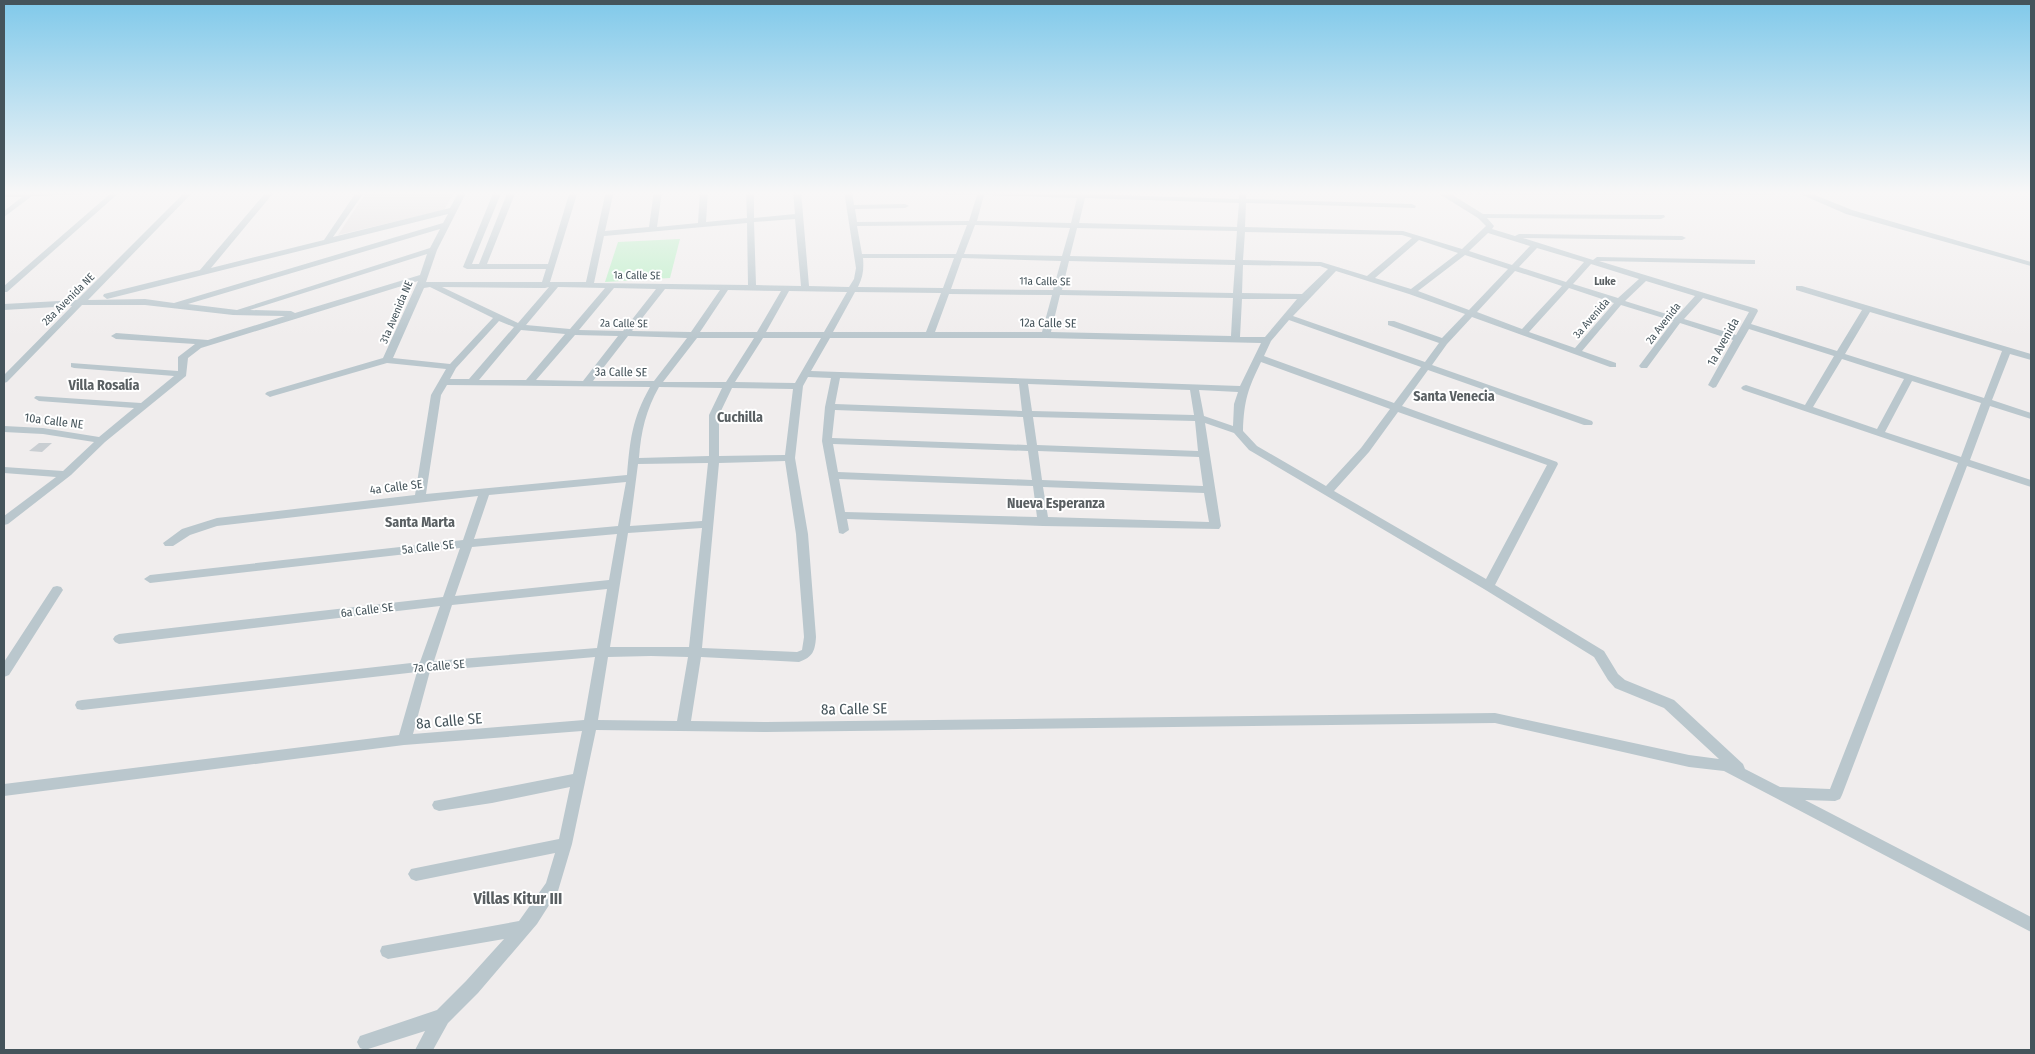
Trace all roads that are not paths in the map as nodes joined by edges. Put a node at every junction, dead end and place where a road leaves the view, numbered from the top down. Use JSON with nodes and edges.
{"nodes":[{"id":1,"x":61,"y":240,"type":"edge"},
{"id":2,"x":142,"y":240,"type":"edge"},
{"id":3,"x":230,"y":240,"type":"edge"},
{"id":4,"x":330,"y":240,"type":"edge"},
{"id":5,"x":377,"y":240,"type":"edge"},
{"id":6,"x":438,"y":240,"type":"edge"},
{"id":7,"x":477,"y":240,"type":"edge"},
{"id":8,"x":493,"y":240,"type":"edge"},
{"id":9,"x":558,"y":240,"type":"edge"},
{"id":10,"x":600,"y":240,"type":"edge"},
{"id":11,"x":751,"y":240,"type":"edge"},
{"id":12,"x":800,"y":240,"type":"edge"},
{"id":13,"x":856,"y":240,"type":"edge"},
{"id":14,"x":966,"y":240,"type":"edge"},
{"id":15,"x":1071,"y":240,"type":"edge"},
{"id":16,"x":1240,"y":240,"type":"edge"},
{"id":17,"x":1414,"y":240,"type":"edge"},
{"id":18,"x":1428,"y":240,"type":"edge"},
{"id":19,"x":1476,"y":240,"type":"edge"},
{"id":20,"x":1519,"y":240,"type":"edge"},
{"id":21,"x":1948,"y":240,"type":"edge"},
{"id":22,"x":327,"y":241,"type":"joint"},
{"id":23,"x":1535,"y":245,"type":"junction"},
{"id":24,"x":433,"y":250,"type":"junction"},
{"id":25,"x":1464,"y":252,"type":"junction"},
{"id":26,"x":858,"y":256,"type":"junction"},
{"id":27,"x":960,"y":256,"type":"junction"},
{"id":28,"x":1067,"y":258,"type":"junction"},
{"id":29,"x":1586,"y":260,"type":"junction"},
{"id":30,"x":1239,"y":262,"type":"junction"},
{"id":31,"x":1752,"y":262,"type":"dead end"},
{"id":32,"x":279,"y":263,"type":"junction"},
{"id":33,"x":2031,"y":264,"type":"edge"},
{"id":34,"x":550,"y":266,"type":"junction"},
{"id":35,"x":482,"y":267,"type":"junction"},
{"id":36,"x":1334,"y":268,"type":"junction"},
{"id":37,"x":1514,"y":268,"type":"junction"},
{"id":38,"x":203,"y":272,"type":"junction"},
{"id":39,"x":1644,"y":278,"type":"junction"},
{"id":40,"x":1368,"y":279,"type":"junction"},
{"id":41,"x":425,"y":282,"type":"junction"},
{"id":42,"x":545,"y":285,"type":"junction"},
{"id":43,"x":555,"y":285,"type":"junction"},
{"id":44,"x":1567,"y":285,"type":"junction"},
{"id":45,"x":589,"y":286,"type":"junction"},
{"id":46,"x":611,"y":286,"type":"junction"},
{"id":47,"x":662,"y":287,"type":"junction"},
{"id":48,"x":725,"y":288,"type":"junction"},
{"id":49,"x":752,"y":288,"type":"junction"},
{"id":50,"x":1800,"y":288,"type":"dead end"},
{"id":51,"x":786,"y":289,"type":"junction"},
{"id":52,"x":805,"y":289,"type":"junction"},
{"id":53,"x":4,"y":290,"type":"edge"},
{"id":54,"x":852,"y":290,"type":"junction"},
{"id":55,"x":946,"y":292,"type":"junction"},
{"id":56,"x":1058,"y":292,"type":"junction"},
{"id":57,"x":1412,"y":292,"type":"junction"},
{"id":58,"x":1237,"y":295,"type":"junction"},
{"id":59,"x":1701,"y":295,"type":"junction"},
{"id":60,"x":1304,"y":297,"type":"junction"},
{"id":61,"x":1620,"y":302,"type":"junction"},
{"id":62,"x":81,"y":303,"type":"junction"},
{"id":63,"x":175,"y":306,"type":"junction"},
{"id":64,"x":4,"y":307,"type":"edge"},
{"id":65,"x":1868,"y":309,"type":"junction"},
{"id":66,"x":233,"y":312,"type":"junction"},
{"id":67,"x":1470,"y":313,"type":"junction"},
{"id":68,"x":298,"y":314,"type":"junction"},
{"id":69,"x":498,"y":317,"type":"junction"},
{"id":70,"x":1288,"y":317,"type":"junction"},
{"id":71,"x":1678,"y":320,"type":"junction"},
{"id":72,"x":1392,"y":323,"type":"dead end"},
{"id":73,"x":1746,"y":325,"type":"junction"},
{"id":74,"x":520,"y":328,"type":"junction"},
{"id":75,"x":570,"y":332,"type":"junction"},
{"id":76,"x":1523,"y":333,"type":"junction"},
{"id":77,"x":624,"y":334,"type":"junction"},
{"id":78,"x":694,"y":335,"type":"junction"},
{"id":79,"x":760,"y":335,"type":"junction"},
{"id":80,"x":929,"y":335,"type":"junction"},
{"id":81,"x":1046,"y":335,"type":"junction"},
{"id":82,"x":116,"y":336,"type":"dead end"},
{"id":83,"x":828,"y":336,"type":"junction"},
{"id":84,"x":1235,"y":340,"type":"junction"},
{"id":85,"x":1268,"y":340,"type":"junction"},
{"id":86,"x":1738,"y":340,"type":"junction"},
{"id":87,"x":215,"y":342,"type":"junction"},
{"id":88,"x":1444,"y":342,"type":"junction"},
{"id":89,"x":2007,"y":350,"type":"junction"},
{"id":90,"x":1576,"y":352,"type":"junction"},
{"id":91,"x":1838,"y":356,"type":"junction"},
{"id":92,"x":2031,"y":357,"type":"edge"},
{"id":93,"x":1259,"y":358,"type":"junction"},
{"id":94,"x":388,"y":360,"type":"junction"},
{"id":95,"x":74,"y":365,"type":"dead end"},
{"id":96,"x":1613,"y":365,"type":"dead end"},
{"id":97,"x":1425,"y":366,"type":"junction"},
{"id":98,"x":1644,"y":366,"type":"dead end"},
{"id":99,"x":452,"y":367,"type":"junction"},
{"id":100,"x":184,"y":374,"type":"junction"},
{"id":101,"x":805,"y":374,"type":"junction"},
{"id":102,"x":836,"y":376,"type":"junction"},
{"id":103,"x":1909,"y":378,"type":"junction"},
{"id":104,"x":4,"y":380,"type":"edge"},
{"id":105,"x":443,"y":382,"type":"junction"},
{"id":106,"x":472,"y":382,"type":"junction"},
{"id":107,"x":1023,"y":382,"type":"junction"},
{"id":108,"x":529,"y":383,"type":"junction"},
{"id":109,"x":585,"y":384,"type":"junction"},
{"id":110,"x":656,"y":385,"type":"junction"},
{"id":111,"x":1713,"y":385,"type":"dead end"},
{"id":112,"x":728,"y":386,"type":"junction"},
{"id":113,"x":798,"y":386,"type":"junction"},
{"id":114,"x":1194,"y":388,"type":"junction"},
{"id":115,"x":1746,"y":388,"type":"dead end"},
{"id":116,"x":1244,"y":389,"type":"junction"},
{"id":117,"x":270,"y":394,"type":"dead end"},
{"id":118,"x":39,"y":398,"type":"dead end"},
{"id":119,"x":1986,"y":402,"type":"junction"},
{"id":120,"x":142,"y":406,"type":"junction"},
{"id":121,"x":830,"y":406,"type":"junction"},
{"id":122,"x":1395,"y":407,"type":"junction"},
{"id":123,"x":1808,"y":408,"type":"junction"},
{"id":124,"x":1028,"y":414,"type":"junction"},
{"id":125,"x":2031,"y":416,"type":"edge"},
{"id":126,"x":1200,"y":418,"type":"junction"},
{"id":127,"x":1588,"y":423,"type":"dead end"},
{"id":128,"x":4,"y":429,"type":"edge"},
{"id":129,"x":1238,"y":432,"type":"junction"},
{"id":130,"x":1880,"y":432,"type":"junction"},
{"id":131,"x":101,"y":440,"type":"junction"},
{"id":132,"x":827,"y":441,"type":"junction"},
{"id":133,"x":1032,"y":448,"type":"junction"},
{"id":134,"x":1203,"y":454,"type":"junction"},
{"id":135,"x":790,"y":458,"type":"junction"},
{"id":136,"x":714,"y":460,"type":"junction"},
{"id":137,"x":634,"y":461,"type":"junction"},
{"id":138,"x":1963,"y":461,"type":"junction"},
{"id":139,"x":4,"y":470,"type":"edge"},
{"id":140,"x":65,"y":474,"type":"junction"},
{"id":141,"x":833,"y":476,"type":"junction"},
{"id":142,"x":632,"y":478,"type":"junction"},
{"id":143,"x":1038,"y":484,"type":"junction"},
{"id":144,"x":2031,"y":484,"type":"edge"},
{"id":145,"x":1208,"y":490,"type":"junction"},
{"id":146,"x":485,"y":491,"type":"junction"},
{"id":147,"x":1328,"y":492,"type":"junction"},
{"id":148,"x":420,"y":498,"type":"junction"},
{"id":149,"x":840,"y":515,"type":"junction"},
{"id":150,"x":4,"y":521,"type":"edge"},
{"id":151,"x":1043,"y":522,"type":"junction"},
{"id":152,"x":707,"y":524,"type":"junction"},
{"id":153,"x":623,"y":529,"type":"junction"},
{"id":154,"x":843,"y":530,"type":"dead end"},
{"id":155,"x":169,"y":543,"type":"dead end"},
{"id":156,"x":466,"y":543,"type":"junction"},
{"id":157,"x":150,"y":579,"type":"dead end"},
{"id":158,"x":614,"y":584,"type":"junction"},
{"id":159,"x":1488,"y":586,"type":"junction"},
{"id":160,"x":57,"y":590,"type":"dead end"},
{"id":161,"x":447,"y":600,"type":"junction"},
{"id":162,"x":119,"y":639,"type":"dead end"},
{"id":163,"x":603,"y":652,"type":"junction"},
{"id":164,"x":695,"y":653,"type":"junction"},
{"id":165,"x":425,"y":667,"type":"junction"},
{"id":166,"x":4,"y":672,"type":"edge"},
{"id":167,"x":82,"y":705,"type":"dead end"},
{"id":168,"x":590,"y":725,"type":"junction"},
{"id":169,"x":683,"y":726,"type":"junction"},
{"id":170,"x":404,"y":740,"type":"junction"},
{"id":171,"x":579,"y":779,"type":"junction"},
{"id":172,"x":1758,"y":783,"type":"junction"},
{"id":173,"x":4,"y":790,"type":"edge"},
{"id":174,"x":1776,"y":792,"type":"junction"},
{"id":175,"x":439,"y":805,"type":"dead end"},
{"id":176,"x":565,"y":844,"type":"junction"},
{"id":177,"x":416,"y":874,"type":"dead end"},
{"id":178,"x":2031,"y":925,"type":"edge"},
{"id":179,"x":522,"y":928,"type":"junction"},
{"id":180,"x":388,"y":950,"type":"dead end"},
{"id":181,"x":442,"y":1017,"type":"junction"},
{"id":182,"x":366,"y":1042,"type":"dead end"},
{"id":183,"x":424,"y":1050,"type":"edge"}],
"edges":[{"from":1,"to":53,"type":"street"},
{"from":2,"to":62,"type":"street","name":"28a Avenida NE"},
{"from":3,"to":38,"type":"street"},
{"from":4,"to":22,"type":"street"},
{"from":5,"to":32,"type":"street"},
{"from":6,"to":24,"type":"street","name":"31a Avenida NE"},
{"from":7,"to":35,"type":"street"},
{"from":8,"to":35,"type":"street"},
{"from":9,"to":34,"type":"street"},
{"from":10,"to":45,"type":"street"},
{"from":11,"to":49,"type":"street"},
{"from":12,"to":52,"type":"street"},
{"from":13,"to":26,"type":"street"},
{"from":14,"to":27,"type":"street"},
{"from":15,"to":28,"type":"street"},
{"from":16,"to":30,"type":"street"},
{"from":17,"to":40,"type":"street"},
{"from":18,"to":25,"type":"street"},
{"from":19,"to":25,"type":"street"},
{"from":20,"to":23,"type":"street"},
{"from":21,"to":33,"type":"street"},
{"from":22,"to":32,"type":"street"},
{"from":23,"to":29,"type":"street"},
{"from":23,"to":37,"type":"street"},
{"from":24,"to":41,"type":"street","name":"31a Avenida NE"},
{"from":24,"to":66,"type":"street"},
{"from":25,"to":37,"type":"street"},
{"from":25,"to":57,"type":"street"},
{"from":26,"to":27,"type":"street"},
{"from":26,"to":54,"type":"street"},
{"from":27,"to":28,"type":"street"},
{"from":27,"to":55,"type":"street"},
{"from":28,"to":30,"type":"street"},
{"from":28,"to":56,"type":"street"},
{"from":29,"to":31,"type":"street"},
{"from":29,"to":39,"type":"street"},
{"from":29,"to":44,"type":"street"},
{"from":30,"to":36,"type":"street"},
{"from":30,"to":58,"type":"street"},
{"from":32,"to":38,"type":"street"},
{"from":32,"to":63,"type":"street"},
{"from":34,"to":35,"type":"street"},
{"from":34,"to":42,"type":"street"},
{"from":36,"to":40,"type":"street"},
{"from":36,"to":60,"type":"street"},
{"from":37,"to":44,"type":"street"},
{"from":37,"to":67,"type":"street"},
{"from":38,"to":62,"type":"street"},
{"from":39,"to":59,"type":"street"},
{"from":39,"to":61,"type":"street","name":"3a Avenida"},
{"from":40,"to":57,"type":"street"},
{"from":41,"to":42,"type":"street","name":"1a Calle SE"},
{"from":41,"to":68,"type":"street","name":"1a Calle SE"},
{"from":41,"to":69,"type":"street","name":"2a Calle SE"},
{"from":41,"to":94,"type":"street","name":"31a Avenida NE"},
{"from":42,"to":43,"type":"street","name":"1a Calle SE"},
{"from":43,"to":45,"type":"street","name":"1a Calle SE"},
{"from":43,"to":74,"type":"street"},
{"from":44,"to":61,"type":"street"},
{"from":44,"to":76,"type":"street"},
{"from":45,"to":46,"type":"street","name":"1a Calle SE"},
{"from":46,"to":47,"type":"street","name":"1a Calle SE"},
{"from":46,"to":75,"type":"street"},
{"from":47,"to":48,"type":"street","name":"1a Calle SE"},
{"from":47,"to":77,"type":"street"},
{"from":48,"to":49,"type":"street","name":"1a Calle SE"},
{"from":48,"to":78,"type":"street"},
{"from":49,"to":51,"type":"street","name":"1a Calle SE"},
{"from":50,"to":65,"type":"street"},
{"from":51,"to":52,"type":"street","name":"1a Calle SE"},
{"from":51,"to":79,"type":"street"},
{"from":52,"to":54,"type":"street","name":"1a Calle SE"},
{"from":54,"to":55,"type":"street","name":"11a Calle SE"},
{"from":54,"to":83,"type":"street"},
{"from":55,"to":56,"type":"street","name":"11a Calle SE"},
{"from":55,"to":80,"type":"street"},
{"from":56,"to":58,"type":"street","name":"11a Calle SE"},
{"from":56,"to":81,"type":"street"},
{"from":57,"to":67,"type":"street"},
{"from":58,"to":60,"type":"street","name":"11a Calle SE"},
{"from":58,"to":84,"type":"street"},
{"from":59,"to":71,"type":"street","name":"2a Avenida"},
{"from":59,"to":73,"type":"street","name":"1a Avenida"},
{"from":60,"to":70,"type":"street"},
{"from":61,"to":71,"type":"street"},
{"from":61,"to":90,"type":"street","name":"3a Avenida"},
{"from":62,"to":63,"type":"street"},
{"from":62,"to":64,"type":"street"},
{"from":62,"to":104,"type":"street","name":"28a Avenida NE"},
{"from":63,"to":66,"type":"street"},
{"from":65,"to":89,"type":"street"},
{"from":65,"to":91,"type":"street"},
{"from":66,"to":68,"type":"street"},
{"from":67,"to":76,"type":"street"},
{"from":67,"to":88,"type":"street"},
{"from":68,"to":87,"type":"street","name":"1a Calle SE"},
{"from":69,"to":74,"type":"street","name":"2a Calle SE"},
{"from":69,"to":99,"type":"street"},
{"from":70,"to":85,"type":"street"},
{"from":70,"to":97,"type":"street"},
{"from":71,"to":86,"type":"street"},
{"from":71,"to":98,"type":"street","name":"2a Avenida"},
{"from":72,"to":88,"type":"street"},
{"from":73,"to":86,"type":"street","name":"1a Avenida"},
{"from":73,"to":91,"type":"street"},
{"from":74,"to":75,"type":"street","name":"2a Calle SE"},
{"from":74,"to":106,"type":"street"},
{"from":75,"to":77,"type":"street","name":"2a Calle SE"},
{"from":75,"to":108,"type":"street"},
{"from":76,"to":90,"type":"street"},
{"from":77,"to":78,"type":"street","name":"2a Calle SE"},
{"from":77,"to":109,"type":"street"},
{"from":78,"to":79,"type":"street","name":"2a Calle SE"},
{"from":78,"to":110,"type":"street"},
{"from":79,"to":83,"type":"street","name":"2a Calle SE"},
{"from":79,"to":112,"type":"street"},
{"from":80,"to":81,"type":"street","name":"12a Calle SE"},
{"from":80,"to":83,"type":"street","name":"12a Calle SE"},
{"from":81,"to":84,"type":"street","name":"12a Calle SE"},
{"from":82,"to":87,"type":"street"},
{"from":83,"to":101,"type":"street"},
{"from":84,"to":85,"type":"street","name":"12a Calle SE"},
{"from":85,"to":93,"type":"street"},
{"from":86,"to":111,"type":"street","name":"1a Avenida"},
{"from":87,"to":100,"type":"street","name":"1a Calle SE"},
{"from":88,"to":97,"type":"street"},
{"from":89,"to":92,"type":"street"},
{"from":89,"to":119,"type":"street"},
{"from":90,"to":96,"type":"street"},
{"from":91,"to":103,"type":"street"},
{"from":91,"to":123,"type":"street"},
{"from":93,"to":116,"type":"street"},
{"from":93,"to":122,"type":"street"},
{"from":94,"to":99,"type":"street"},
{"from":94,"to":117,"type":"street"},
{"from":95,"to":100,"type":"street"},
{"from":97,"to":122,"type":"street"},
{"from":97,"to":127,"type":"street"},
{"from":99,"to":105,"type":"street"},
{"from":100,"to":120,"type":"street"},
{"from":101,"to":102,"type":"street"},
{"from":101,"to":113,"type":"street"},
{"from":102,"to":107,"type":"street"},
{"from":102,"to":121,"type":"street"},
{"from":103,"to":119,"type":"street"},
{"from":103,"to":130,"type":"street"},
{"from":105,"to":106,"type":"street","name":"3a Calle SE"},
{"from":105,"to":148,"type":"street"},
{"from":106,"to":108,"type":"street","name":"3a Calle SE"},
{"from":107,"to":114,"type":"street"},
{"from":107,"to":124,"type":"street"},
{"from":108,"to":109,"type":"street","name":"3a Calle SE"},
{"from":109,"to":110,"type":"street","name":"3a Calle SE"},
{"from":110,"to":112,"type":"street","name":"3a Calle SE"},
{"from":110,"to":137,"type":"street"},
{"from":112,"to":113,"type":"street","name":"3a Calle SE"},
{"from":112,"to":136,"type":"street"},
{"from":113,"to":135,"type":"street"},
{"from":114,"to":116,"type":"street"},
{"from":114,"to":126,"type":"street"},
{"from":115,"to":123,"type":"street"},
{"from":116,"to":129,"type":"street"},
{"from":118,"to":120,"type":"street"},
{"from":119,"to":125,"type":"street"},
{"from":119,"to":138,"type":"street"},
{"from":120,"to":131,"type":"street"},
{"from":121,"to":124,"type":"street"},
{"from":121,"to":132,"type":"street"},
{"from":122,"to":147,"type":"street"},
{"from":122,"to":159,"type":"street"},
{"from":123,"to":130,"type":"street"},
{"from":124,"to":126,"type":"street"},
{"from":124,"to":133,"type":"street"},
{"from":126,"to":129,"type":"street"},
{"from":126,"to":134,"type":"street"},
{"from":128,"to":131,"type":"street","name":"10a Calle NE"},
{"from":129,"to":147,"type":"street"},
{"from":130,"to":138,"type":"street"},
{"from":131,"to":140,"type":"street"},
{"from":132,"to":133,"type":"street"},
{"from":132,"to":141,"type":"street"},
{"from":133,"to":134,"type":"street"},
{"from":133,"to":143,"type":"street"},
{"from":134,"to":145,"type":"street"},
{"from":135,"to":136,"type":"street"},
{"from":135,"to":164,"type":"street","name":"7a Calle SE"},
{"from":136,"to":137,"type":"street"},
{"from":136,"to":152,"type":"street"},
{"from":137,"to":142,"type":"street"},
{"from":138,"to":144,"type":"street"},
{"from":138,"to":174,"type":"street"},
{"from":139,"to":140,"type":"street"},
{"from":140,"to":150,"type":"street"},
{"from":141,"to":143,"type":"street"},
{"from":141,"to":149,"type":"street"},
{"from":142,"to":146,"type":"street","name":"4a Calle SE"},
{"from":142,"to":153,"type":"street"},
{"from":143,"to":145,"type":"street"},
{"from":143,"to":151,"type":"street"},
{"from":145,"to":151,"type":"street"},
{"from":146,"to":148,"type":"street","name":"4a Calle SE"},
{"from":146,"to":156,"type":"street"},
{"from":147,"to":159,"type":"street"},
{"from":148,"to":155,"type":"street","name":"4a Calle SE"},
{"from":149,"to":151,"type":"street"},
{"from":149,"to":154,"type":"street"},
{"from":152,"to":153,"type":"street","name":"5a Calle SE"},
{"from":152,"to":164,"type":"street"},
{"from":153,"to":156,"type":"street","name":"5a Calle SE"},
{"from":153,"to":158,"type":"street"},
{"from":156,"to":157,"type":"street","name":"5a Calle SE"},
{"from":156,"to":161,"type":"street"},
{"from":158,"to":161,"type":"street","name":"6a Calle SE"},
{"from":158,"to":163,"type":"street"},
{"from":159,"to":172,"type":"street"},
{"from":160,"to":166,"type":"street"},
{"from":161,"to":162,"type":"street","name":"6a Calle SE"},
{"from":161,"to":165,"type":"street"},
{"from":163,"to":164,"type":"street","name":"7a Calle SE"},
{"from":163,"to":165,"type":"street","name":"7a Calle SE"},
{"from":163,"to":168,"type":"street"},
{"from":164,"to":169,"type":"street"},
{"from":165,"to":167,"type":"street","name":"7a Calle SE"},
{"from":165,"to":170,"type":"street"},
{"from":168,"to":169,"type":"street","name":"8a Calle SE"},
{"from":168,"to":170,"type":"street","name":"8a Calle SE"},
{"from":168,"to":171,"type":"street"},
{"from":169,"to":172,"type":"street","name":"8a Calle SE"},
{"from":170,"to":173,"type":"street","name":"8a Calle SE"},
{"from":171,"to":175,"type":"street"},
{"from":171,"to":176,"type":"street"},
{"from":172,"to":174,"type":"street"},
{"from":174,"to":178,"type":"street"},
{"from":176,"to":177,"type":"street"},
{"from":176,"to":179,"type":"street"},
{"from":179,"to":180,"type":"street"},
{"from":179,"to":181,"type":"street"},
{"from":181,"to":182,"type":"street"},
{"from":181,"to":183,"type":"street"}]}
